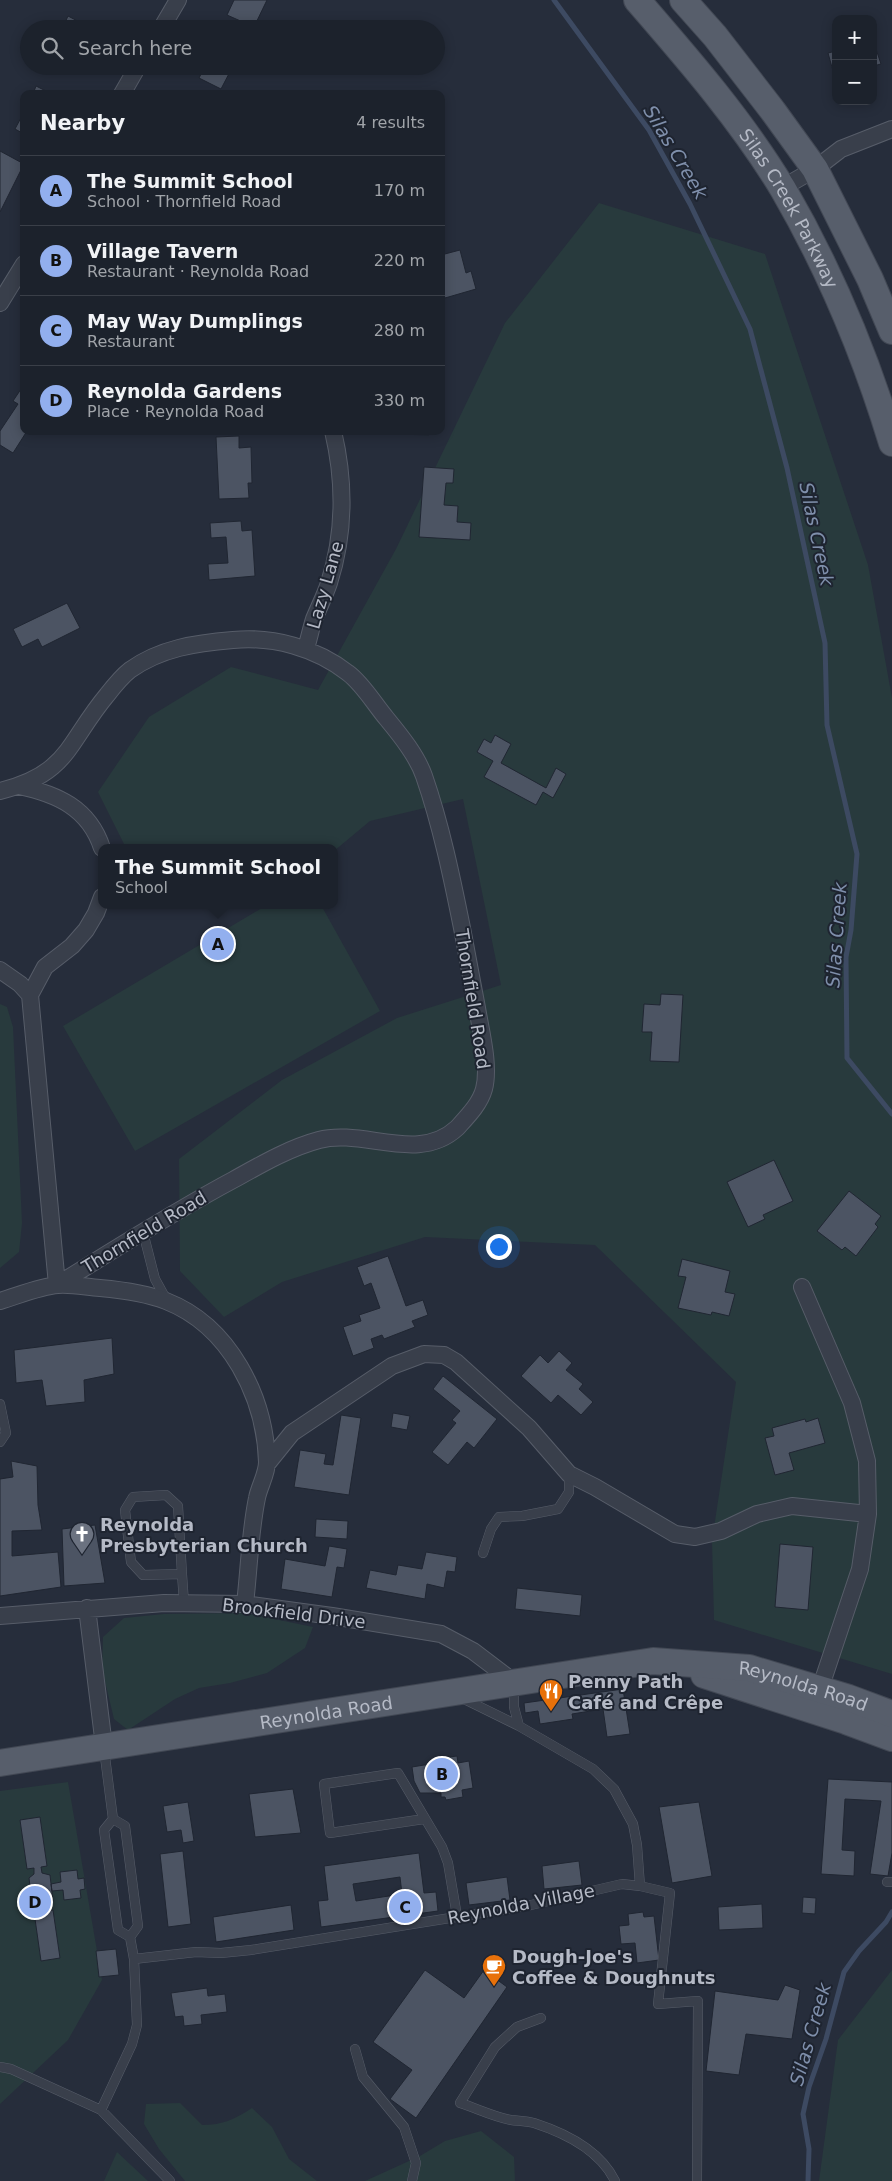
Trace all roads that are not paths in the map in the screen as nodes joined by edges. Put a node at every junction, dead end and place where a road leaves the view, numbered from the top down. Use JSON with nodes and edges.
{"nodes":[{"id":1,"x":178,"y":0,"type":"edge"},
{"id":2,"x":637,"y":0,"type":"edge"},
{"id":3,"x":683,"y":0,"type":"edge"},
{"id":4,"x":166,"y":20,"type":"edge"},
{"id":5,"x":133,"y":75,"type":"edge"},
{"id":6,"x":124,"y":90,"type":"edge"},
{"id":7,"x":892,"y":129,"type":"edge"},
{"id":8,"x":814,"y":169,"type":"junction"},
{"id":9,"x":782,"y":188,"type":"junction"},
{"id":10,"x":20,"y":270,"type":"edge"},
{"id":11,"x":0,"y":303,"type":"edge"},
{"id":12,"x":892,"y":331,"type":"edge"},
{"id":13,"x":334,"y":435,"type":"edge"},
{"id":14,"x":892,"y":443,"type":"edge"},
{"id":15,"x":306,"y":648,"type":"junction"},
{"id":16,"x":19,"y":786,"type":"junction"},
{"id":17,"x":0,"y":791,"type":"edge"},
{"id":18,"x":100,"y":844,"type":"edge"},
{"id":19,"x":98,"y":908,"type":"edge"},
{"id":20,"x":0,"y":970,"type":"edge"},
{"id":21,"x":30,"y":995,"type":"junction"},
{"id":22,"x":143,"y":1232,"type":"junction"},
{"id":23,"x":57,"y":1284,"type":"junction"},
{"id":24,"x":802,"y":1288,"type":"dead end"},
{"id":25,"x":0,"y":1301,"type":"edge"},
{"id":26,"x":167,"y":1301,"type":"junction"},
{"id":27,"x":0,"y":1404,"type":"edge"},
{"id":28,"x":0,"y":1442,"type":"edge"},
{"id":29,"x":267,"y":1464,"type":"junction"},
{"id":30,"x":569,"y":1474,"type":"junction"},
{"id":31,"x":868,"y":1514,"type":"junction"},
{"id":32,"x":483,"y":1553,"type":"dead end"},
{"id":33,"x":182,"y":1574,"type":"junction"},
{"id":34,"x":184,"y":1603,"type":"junction"},
{"id":35,"x":245,"y":1604,"type":"junction"},
{"id":36,"x":87,"y":1608,"type":"junction"},
{"id":37,"x":0,"y":1616,"type":"edge"},
{"id":38,"x":514,"y":1682,"type":"junction"},
{"id":39,"x":450,"y":1693,"type":"junction"},
{"id":40,"x":816,"y":1699,"type":"junction"},
{"id":41,"x":892,"y":1714,"type":"edge"},
{"id":42,"x":519,"y":1726,"type":"junction"},
{"id":43,"x":892,"y":1738,"type":"edge"},
{"id":44,"x":104,"y":1746,"type":"junction"},
{"id":45,"x":0,"y":1763,"type":"edge"},
{"id":46,"x":113,"y":1819,"type":"junction"},
{"id":47,"x":424,"y":1819,"type":"junction"},
{"id":48,"x":640,"y":1886,"type":"junction"},
{"id":49,"x":457,"y":1916,"type":"junction"},
{"id":50,"x":130,"y":1937,"type":"junction"},
{"id":51,"x":134,"y":1959,"type":"junction"},
{"id":52,"x":541,"y":2018,"type":"dead end"},
{"id":53,"x":355,"y":2049,"type":"dead end"},
{"id":54,"x":0,"y":2067,"type":"edge"},
{"id":55,"x":101,"y":2110,"type":"junction"},
{"id":56,"x":170,"y":2181,"type":"edge"},
{"id":57,"x":412,"y":2181,"type":"edge"},
{"id":58,"x":615,"y":2181,"type":"edge"},
{"id":59,"x":697,"y":2181,"type":"edge"}],
"edges":[{"from":1,"to":4,"type":"street"},
{"from":2,"to":9,"type":"main road","name":"Silas Creek Parkway"},
{"from":3,"to":8,"type":"main road"},
{"from":5,"to":6,"type":"street"},
{"from":7,"to":8,"type":"street"},
{"from":8,"to":9,"type":"street"},
{"from":8,"to":12,"type":"main road"},
{"from":9,"to":14,"type":"main road","name":"Silas Creek Parkway"},
{"from":10,"to":11,"type":"street"},
{"from":13,"to":15,"type":"street","name":"Lazy Lane"},
{"from":15,"to":16,"type":"street","name":"Thornfield Road"},
{"from":15,"to":22,"type":"street","name":"Thornfield Road"},
{"from":16,"to":17,"type":"street","name":"Thornfield Road"},
{"from":16,"to":18,"type":"street","name":"Thornfield Road"},
{"from":19,"to":21,"type":"street"},
{"from":20,"to":21,"type":"street"},
{"from":21,"to":23,"type":"street","name":"Thornfield Road"},
{"from":22,"to":23,"type":"street","name":"Thornfield Road"},
{"from":22,"to":26,"type":"lane"},
{"from":23,"to":25,"type":"street"},
{"from":23,"to":26,"type":"street"},
{"from":24,"to":31,"type":"street"},
{"from":26,"to":29,"type":"street"},
{"from":27,"to":28,"type":"lane"},
{"from":29,"to":30,"type":"street"},
{"from":29,"to":35,"type":"street"},
{"from":30,"to":31,"type":"street"},
{"from":30,"to":32,"type":"lane"},
{"from":31,"to":40,"type":"street"},
{"from":33,"to":33,"type":"lane"},
{"from":33,"to":34,"type":"lane"},
{"from":34,"to":35,"type":"street","name":"Brookfield Drive"},
{"from":34,"to":36,"type":"street","name":"Brookfield Drive"},
{"from":35,"to":38,"type":"street","name":"Brookfield Drive"},
{"from":36,"to":37,"type":"street","name":"Brookfield Drive"},
{"from":36,"to":44,"type":"street"},
{"from":38,"to":39,"type":"main road","name":"Reynolda Road"},
{"from":38,"to":40,"type":"main road","name":"Reynolda Road"},
{"from":38,"to":42,"type":"lane"},
{"from":39,"to":42,"type":"lane"},
{"from":39,"to":44,"type":"main road","name":"Reynolda Road"},
{"from":40,"to":41,"type":"main road","name":"Reynolda Road"},
{"from":40,"to":43,"type":"main road","name":"Reynolda Road"},
{"from":42,"to":48,"type":"lane"},
{"from":44,"to":45,"type":"main road","name":"Reynolda Road"},
{"from":44,"to":46,"type":"lane"},
{"from":46,"to":50,"type":"lane"},
{"from":46,"to":50,"type":"lane"},
{"from":47,"to":47,"type":"lane"},
{"from":47,"to":49,"type":"lane"},
{"from":48,"to":49,"type":"lane","name":"Reynolda Village"},
{"from":48,"to":59,"type":"lane","name":"Reynolda Village"},
{"from":49,"to":51,"type":"lane","name":"Reynolda Village"},
{"from":50,"to":51,"type":"lane"},
{"from":51,"to":55,"type":"lane"},
{"from":52,"to":58,"type":"lane"},
{"from":53,"to":57,"type":"lane"},
{"from":54,"to":55,"type":"lane"},
{"from":55,"to":56,"type":"lane"}]}
